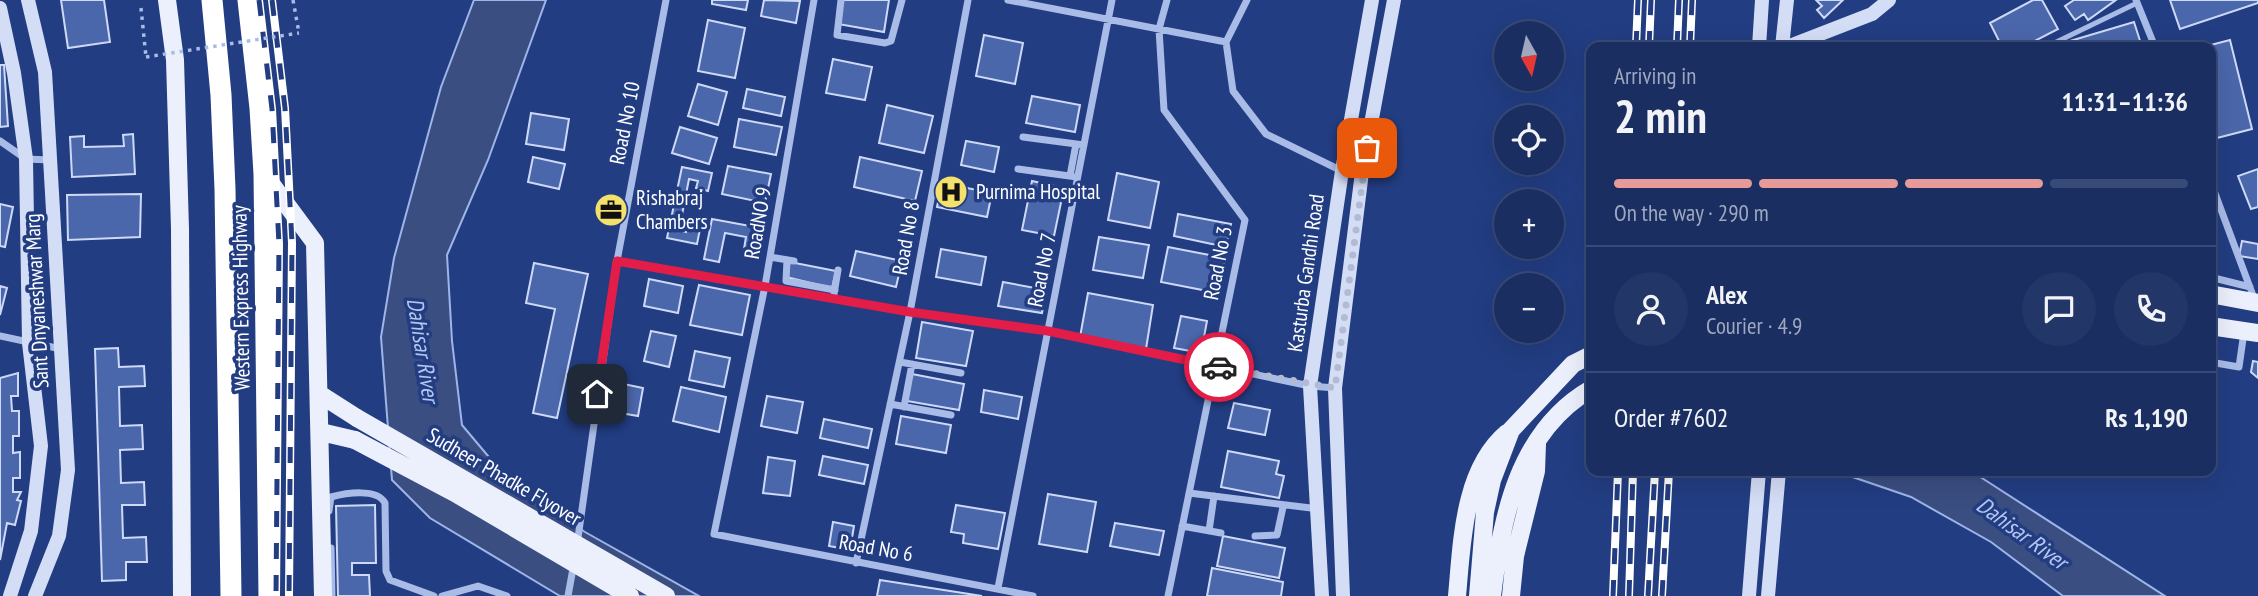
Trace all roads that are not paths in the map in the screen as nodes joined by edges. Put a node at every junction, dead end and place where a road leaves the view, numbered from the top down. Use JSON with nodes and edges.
{"nodes":[{"id":1,"x":28,"y":0,"type":"edge"},
{"id":2,"x":167,"y":0,"type":"edge"},
{"id":3,"x":200,"y":0,"type":"edge"},
{"id":4,"x":666,"y":0,"type":"edge"},
{"id":5,"x":814,"y":0,"type":"edge"},
{"id":6,"x":841,"y":0,"type":"edge"},
{"id":7,"x":902,"y":0,"type":"edge"},
{"id":8,"x":968,"y":0,"type":"edge"},
{"id":9,"x":1008,"y":0,"type":"edge"},
{"id":10,"x":1112,"y":0,"type":"edge"},
{"id":11,"x":1167,"y":0,"type":"edge"},
{"id":12,"x":1247,"y":0,"type":"edge"},
{"id":13,"x":1372,"y":0,"type":"edge"},
{"id":14,"x":1394,"y":0,"type":"edge"},
{"id":15,"x":1762,"y":0,"type":"edge"},
{"id":16,"x":1787,"y":0,"type":"edge"},
{"id":17,"x":1889,"y":0,"type":"edge"},
{"id":18,"x":2137,"y":2,"type":"edge"},
{"id":19,"x":250,"y":6,"type":"edge"},
{"id":20,"x":0,"y":8,"type":"edge"},
{"id":21,"x":213,"y":9,"type":"edge"},
{"id":22,"x":1108,"y":19,"type":"junction"},
{"id":23,"x":1159,"y":29,"type":"junction"},
{"id":24,"x":1226,"y":42,"type":"junction"},
{"id":25,"x":1759,"y":42,"type":"edge"},
{"id":26,"x":1785,"y":42,"type":"edge"},
{"id":27,"x":1798,"y":42,"type":"edge"},
{"id":28,"x":2056,"y":42,"type":"edge"},
{"id":29,"x":2153,"y":42,"type":"edge"},
{"id":30,"x":1023,"y":137,"type":"dead end"},
{"id":31,"x":0,"y":141,"type":"edge"},
{"id":32,"x":1080,"y":145,"type":"junction"},
{"id":33,"x":26,"y":159,"type":"junction"},
{"id":34,"x":51,"y":160,"type":"junction"},
{"id":35,"x":1018,"y":169,"type":"dead end"},
{"id":36,"x":1342,"y":172,"type":"junction"},
{"id":37,"x":1362,"y":172,"type":"junction"},
{"id":38,"x":264,"y":174,"type":"junction"},
{"id":39,"x":1074,"y":177,"type":"junction"},
{"id":40,"x":2216,"y":196,"type":"edge"},
{"id":41,"x":770,"y":257,"type":"junction"},
{"id":42,"x":617,"y":261,"type":"junction"},
{"id":43,"x":768,"y":269,"type":"junction"},
{"id":44,"x":838,"y":270,"type":"dead end"},
{"id":45,"x":785,"y":271,"type":"junction"},
{"id":46,"x":2216,"y":280,"type":"edge"},
{"id":47,"x":765,"y":286,"type":"junction"},
{"id":48,"x":802,"y":288,"type":"junction"},
{"id":49,"x":834,"y":294,"type":"junction"},
{"id":50,"x":2216,"y":294,"type":"edge"},
{"id":51,"x":2254,"y":297,"type":"edge"},
{"id":52,"x":910,"y":312,"type":"junction"},
{"id":53,"x":2216,"y":327,"type":"edge"},
{"id":54,"x":1048,"y":331,"type":"junction"},
{"id":55,"x":2251,"y":332,"type":"edge"},
{"id":56,"x":0,"y":336,"type":"edge"},
{"id":57,"x":29,"y":343,"type":"junction"},
{"id":58,"x":61,"y":349,"type":"junction"},
{"id":59,"x":1586,"y":358,"type":"edge"},
{"id":60,"x":900,"y":362,"type":"junction"},
{"id":61,"x":2216,"y":363,"type":"edge"},
{"id":62,"x":912,"y":364,"type":"junction"},
{"id":63,"x":1215,"y":366,"type":"junction"},
{"id":64,"x":961,"y":373,"type":"dead end"},
{"id":65,"x":1310,"y":386,"type":"junction"},
{"id":66,"x":1335,"y":388,"type":"junction"},
{"id":67,"x":1586,"y":392,"type":"edge"},
{"id":68,"x":321,"y":396,"type":"junction"},
{"id":69,"x":890,"y":404,"type":"junction"},
{"id":70,"x":904,"y":407,"type":"junction"},
{"id":71,"x":951,"y":415,"type":"dead end"},
{"id":72,"x":1511,"y":430,"type":"junction"},
{"id":73,"x":321,"y":432,"type":"junction"},
{"id":74,"x":1538,"y":437,"type":"junction"},
{"id":75,"x":1759,"y":476,"type":"edge"},
{"id":76,"x":1778,"y":476,"type":"edge"},
{"id":77,"x":1189,"y":493,"type":"junction"},
{"id":78,"x":1214,"y":496,"type":"junction"},
{"id":79,"x":1283,"y":507,"type":"junction"},
{"id":80,"x":1319,"y":509,"type":"junction"},
{"id":81,"x":1182,"y":526,"type":"junction"},
{"id":82,"x":1320,"y":527,"type":"junction"},
{"id":83,"x":1343,"y":529,"type":"junction"},
{"id":84,"x":1209,"y":531,"type":"junction"},
{"id":85,"x":1221,"y":533,"type":"dead end"},
{"id":86,"x":714,"y":534,"type":"joint"},
{"id":87,"x":1255,"y":536,"type":"dead end"},
{"id":88,"x":856,"y":563,"type":"junction"},
{"id":89,"x":998,"y":588,"type":"junction"},
{"id":90,"x":10,"y":596,"type":"edge"},
{"id":91,"x":35,"y":596,"type":"edge"},
{"id":92,"x":182,"y":596,"type":"edge"},
{"id":93,"x":231,"y":596,"type":"edge"},
{"id":94,"x":269,"y":596,"type":"edge"},
{"id":95,"x":323,"y":596,"type":"edge"},
{"id":96,"x":332,"y":596,"type":"edge"},
{"id":97,"x":434,"y":596,"type":"edge"},
{"id":98,"x":442,"y":596,"type":"edge"},
{"id":99,"x":506,"y":596,"type":"edge"},
{"id":100,"x":568,"y":596,"type":"edge"},
{"id":101,"x":631,"y":596,"type":"edge"},
{"id":102,"x":666,"y":596,"type":"edge"},
{"id":103,"x":1033,"y":596,"type":"edge"},
{"id":104,"x":1168,"y":596,"type":"edge"},
{"id":105,"x":1322,"y":596,"type":"edge"},
{"id":106,"x":1343,"y":596,"type":"edge"},
{"id":107,"x":1457,"y":596,"type":"edge"},
{"id":108,"x":1478,"y":596,"type":"edge"},
{"id":109,"x":1492,"y":596,"type":"edge"},
{"id":110,"x":1511,"y":596,"type":"edge"},
{"id":111,"x":1749,"y":596,"type":"edge"},
{"id":112,"x":1768,"y":596,"type":"edge"}],
"edges":[{"from":1,"to":34,"type":"street","name":"Sant Dnyaneshwar Marg"},
{"from":2,"to":92,"type":"main road"},
{"from":3,"to":21,"type":"main road"},
{"from":4,"to":42,"type":"street","name":"Road No 10"},
{"from":5,"to":41,"type":"street","name":"RoadNO 9"},
{"from":6,"to":7,"type":"street"},
{"from":8,"to":52,"type":"street","name":"Road No 8"},
{"from":9,"to":22,"type":"street"},
{"from":10,"to":22,"type":"street","name":"Road No 7"},
{"from":11,"to":23,"type":"street","name":"Road No 3"},
{"from":12,"to":24,"type":"street"},
{"from":13,"to":36,"type":"street","name":"Kasturba Gandhi Road"},
{"from":14,"to":37,"type":"street","name":"Kasturba Gandhi Road"},
{"from":15,"to":25,"type":"street"},
{"from":16,"to":26,"type":"street"},
{"from":17,"to":27,"type":"street"},
{"from":18,"to":28,"type":"lane"},
{"from":18,"to":29,"type":"street"},
{"from":19,"to":38,"type":"highway","name":"Western Express Highway"},
{"from":20,"to":33,"type":"street","name":"Sant Dnyaneshwar Marg"},
{"from":21,"to":93,"type":"highway","name":"Western Express Highway"},
{"from":22,"to":23,"type":"street"},
{"from":22,"to":32,"type":"street","name":"Road No 7"},
{"from":23,"to":24,"type":"street"},
{"from":23,"to":63,"type":"street","name":"Road No 3"},
{"from":24,"to":36,"type":"street"},
{"from":30,"to":32,"type":"street"},
{"from":31,"to":33,"type":"street"},
{"from":32,"to":39,"type":"street","name":"Road No 7"},
{"from":33,"to":34,"type":"street"},
{"from":33,"to":57,"type":"street","name":"Sant Dnyaneshwar Marg"},
{"from":34,"to":58,"type":"street","name":"Sant Dnyaneshwar Marg"},
{"from":35,"to":39,"type":"street"},
{"from":36,"to":37,"type":"street"},
{"from":36,"to":65,"type":"street","name":"Kasturba Gandhi Road"},
{"from":37,"to":66,"type":"street","name":"Kasturba Gandhi Road"},
{"from":38,"to":68,"type":"main road"},
{"from":38,"to":94,"type":"highway","name":"Western Express Highway"},
{"from":39,"to":54,"type":"street","name":"Road No 7"},
{"from":40,"to":51,"type":"street"},
{"from":41,"to":43,"type":"street","name":"RoadNO 9"},
{"from":41,"to":45,"type":"street"},
{"from":42,"to":47,"type":"street"},
{"from":42,"to":100,"type":"street","name":"Road No 10","bridge":true},
{"from":43,"to":45,"type":"street"},
{"from":43,"to":47,"type":"street","name":"RoadNO 9"},
{"from":44,"to":49,"type":"street"},
{"from":45,"to":48,"type":"street"},
{"from":46,"to":51,"type":"street"},
{"from":47,"to":48,"type":"street"},
{"from":47,"to":86,"type":"street","name":"RoadNO 9"},
{"from":48,"to":49,"type":"street"},
{"from":49,"to":52,"type":"street"},
{"from":50,"to":51,"type":"main road"},
{"from":52,"to":54,"type":"street"},
{"from":52,"to":60,"type":"street","name":"Road No 8"},
{"from":53,"to":55,"type":"main road"},
{"from":54,"to":63,"type":"street"},
{"from":54,"to":89,"type":"street","name":"Road No 7"},
{"from":55,"to":61,"type":"street"},
{"from":56,"to":57,"type":"street"},
{"from":57,"to":58,"type":"street"},
{"from":57,"to":90,"type":"street","name":"Sant Dnyaneshwar Marg"},
{"from":58,"to":91,"type":"street","name":"Sant Dnyaneshwar Marg"},
{"from":59,"to":72,"type":"main road"},
{"from":60,"to":62,"type":"street"},
{"from":60,"to":69,"type":"street","name":"Road No 8"},
{"from":62,"to":64,"type":"street"},
{"from":62,"to":70,"type":"street"},
{"from":63,"to":65,"type":"street"},
{"from":63,"to":77,"type":"street","name":"Road No 3"},
{"from":65,"to":66,"type":"street"},
{"from":65,"to":80,"type":"street","name":"Kasturba Gandhi Road"},
{"from":66,"to":83,"type":"street","name":"Kasturba Gandhi Road"},
{"from":67,"to":74,"type":"main road"},
{"from":68,"to":73,"type":"main road"},
{"from":68,"to":102,"type":"main road","name":"Sudheer Phadke Flyover","bridge":true},
{"from":69,"to":70,"type":"street"},
{"from":69,"to":88,"type":"street","name":"Road No 8"},
{"from":70,"to":71,"type":"street"},
{"from":72,"to":107,"type":"main road"},
{"from":72,"to":108,"type":"main road"},
{"from":73,"to":95,"type":"main road"},
{"from":73,"to":101,"type":"main road","name":"Sudheer Phadke Flyover","bridge":true},
{"from":74,"to":109,"type":"main road"},
{"from":74,"to":110,"type":"main road"},
{"from":75,"to":111,"type":"street"},
{"from":76,"to":112,"type":"street"},
{"from":77,"to":78,"type":"street"},
{"from":77,"to":81,"type":"street","name":"Road No 3"},
{"from":78,"to":79,"type":"street"},
{"from":78,"to":84,"type":"street"},
{"from":79,"to":80,"type":"street"},
{"from":79,"to":87,"type":"street"},
{"from":80,"to":82,"type":"street","name":"Kasturba Gandhi Road"},
{"from":81,"to":84,"type":"street"},
{"from":81,"to":104,"type":"street","name":"Road No 3"},
{"from":82,"to":83,"type":"street"},
{"from":82,"to":105,"type":"street","name":"Kasturba Gandhi Road"},
{"from":83,"to":106,"type":"street","name":"Kasturba Gandhi Road"},
{"from":84,"to":85,"type":"street"},
{"from":86,"to":88,"type":"street","name":"Road No 6"},
{"from":88,"to":89,"type":"street","name":"Road No 6"},
{"from":89,"to":103,"type":"street","name":"Road No 6"},
{"from":96,"to":97,"type":"street"},
{"from":98,"to":99,"type":"street"}]}
